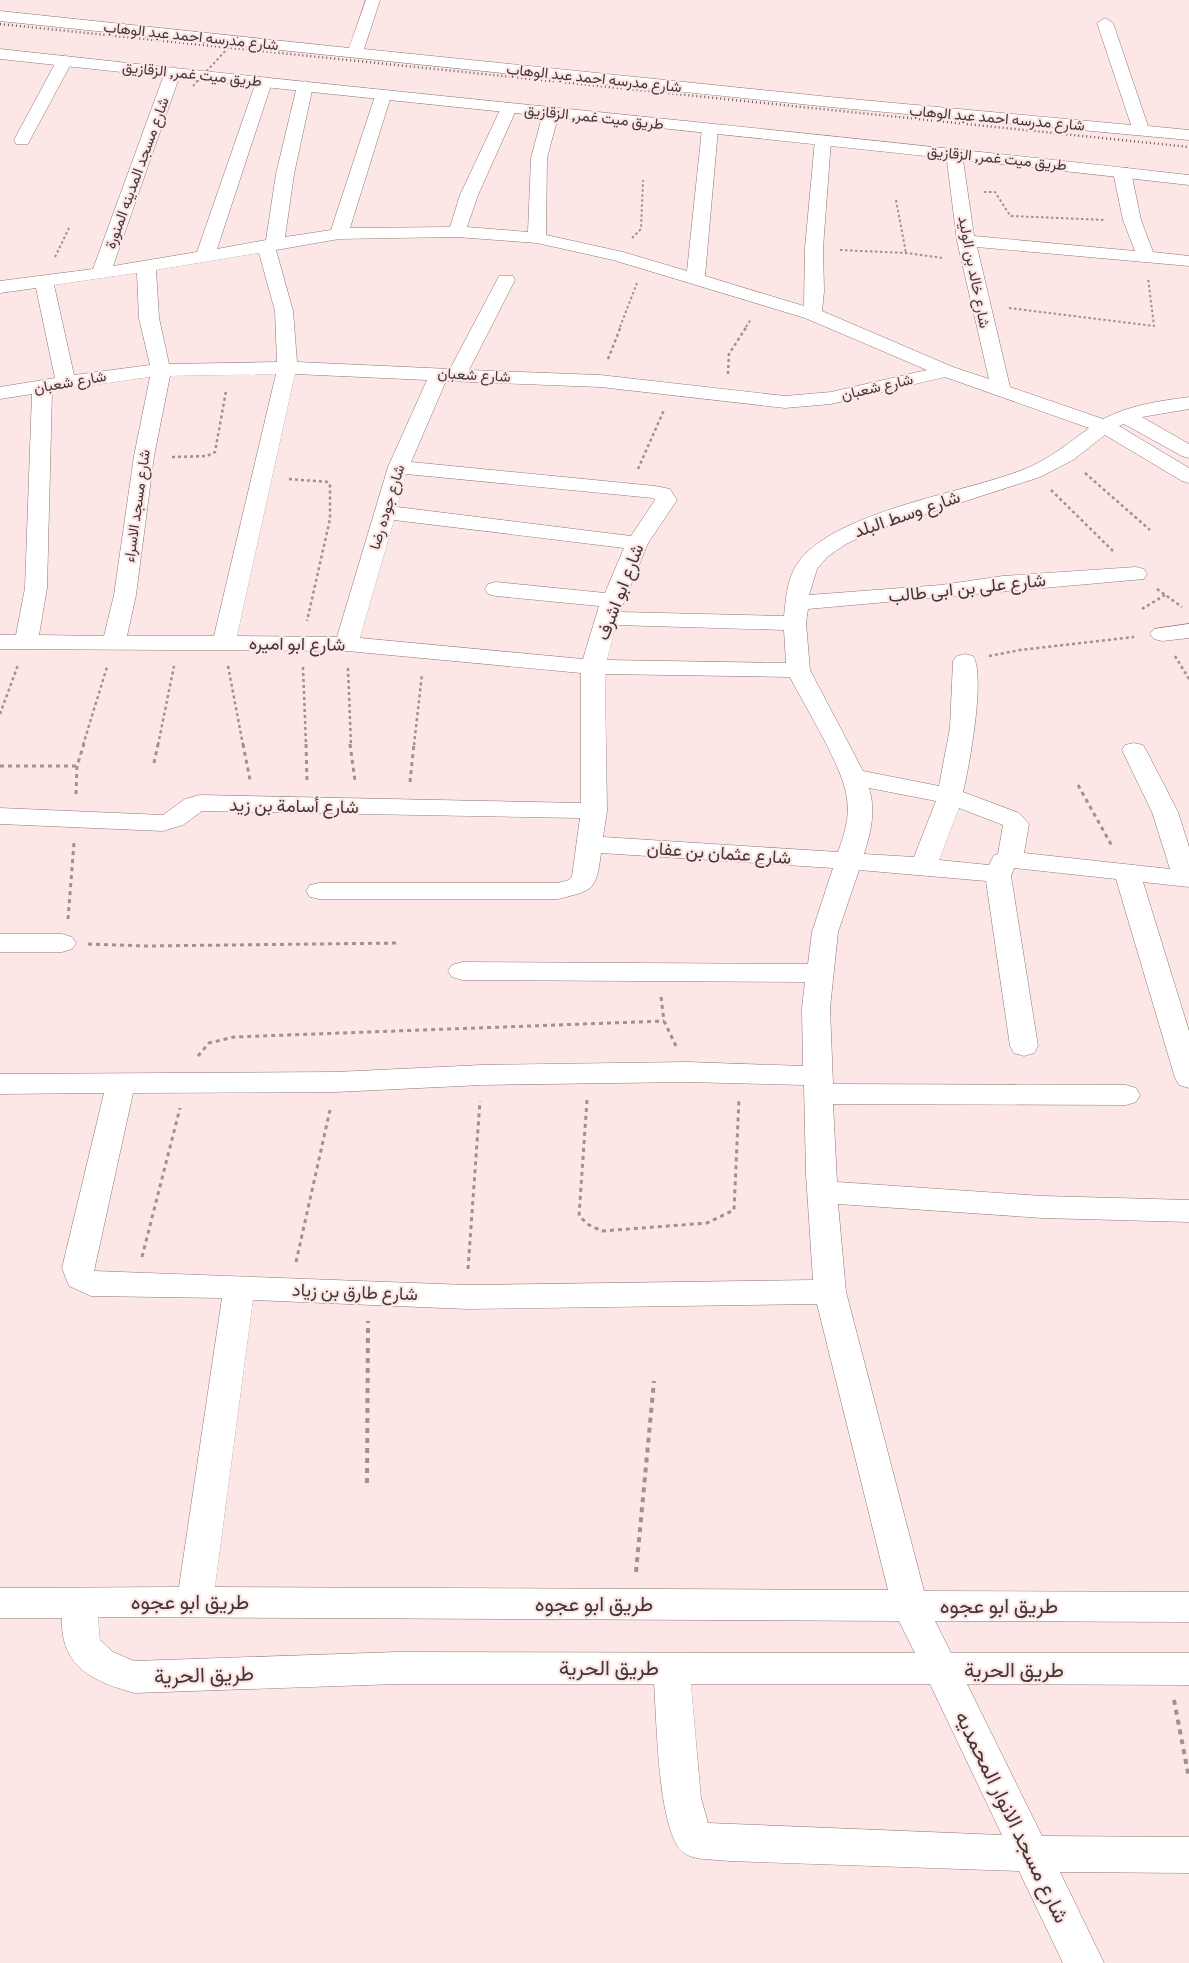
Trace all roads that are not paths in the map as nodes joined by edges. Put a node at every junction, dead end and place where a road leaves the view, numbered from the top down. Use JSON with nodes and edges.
{"nodes":[{"id":1,"x":373,"y":0,"type":"edge"},
{"id":2,"x":0,"y":16,"type":"edge"},
{"id":3,"x":1105,"y":23,"type":"dead end"},
{"id":4,"x":0,"y":42,"type":"edge"},
{"id":5,"x":0,"y":54,"type":"edge"},
{"id":6,"x":355,"y":54,"type":"junction"},
{"id":7,"x":65,"y":60,"type":"junction"},
{"id":8,"x":173,"y":72,"type":"junction"},
{"id":9,"x":264,"y":82,"type":"junction"},
{"id":10,"x":305,"y":86,"type":"junction"},
{"id":11,"x":383,"y":96,"type":"junction"},
{"id":12,"x":509,"y":108,"type":"junction"},
{"id":13,"x":551,"y":112,"type":"junction"},
{"id":14,"x":710,"y":128,"type":"junction"},
{"id":15,"x":1142,"y":132,"type":"junction"},
{"id":16,"x":1189,"y":135,"type":"edge"},
{"id":17,"x":22,"y":140,"type":"dead end"},
{"id":18,"x":824,"y":140,"type":"junction"},
{"id":19,"x":954,"y":153,"type":"junction"},
{"id":20,"x":1189,"y":165,"type":"edge"},
{"id":21,"x":1122,"y":172,"type":"junction"},
{"id":22,"x":1189,"y":180,"type":"edge"},
{"id":23,"x":457,"y":232,"type":"junction"},
{"id":24,"x":339,"y":234,"type":"junction"},
{"id":25,"x":537,"y":238,"type":"junction"},
{"id":26,"x":966,"y":241,"type":"junction"},
{"id":27,"x":271,"y":245,"type":"junction"},
{"id":28,"x":205,"y":256,"type":"junction"},
{"id":29,"x":1146,"y":257,"type":"junction"},
{"id":30,"x":1189,"y":261,"type":"edge"},
{"id":31,"x":146,"y":264,"type":"junction"},
{"id":32,"x":101,"y":273,"type":"junction"},
{"id":33,"x":506,"y":280,"type":"dead end"},
{"id":34,"x":696,"y":280,"type":"junction"},
{"id":35,"x":44,"y":281,"type":"junction"},
{"id":36,"x":0,"y":287,"type":"edge"},
{"id":37,"x":812,"y":314,"type":"junction"},
{"id":38,"x":287,"y":368,"type":"junction"},
{"id":39,"x":161,"y":370,"type":"junction"},
{"id":40,"x":946,"y":371,"type":"junction"},
{"id":41,"x":448,"y":374,"type":"junction"},
{"id":42,"x":66,"y":382,"type":"junction"},
{"id":43,"x":42,"y":387,"type":"junction"},
{"id":44,"x":1001,"y":390,"type":"junction"},
{"id":45,"x":0,"y":393,"type":"edge"},
{"id":46,"x":1189,"y":403,"type":"edge"},
{"id":47,"x":1124,"y":416,"type":"junction"},
{"id":48,"x":1104,"y":426,"type":"junction"},
{"id":49,"x":1189,"y":452,"type":"edge"},
{"id":50,"x":398,"y":467,"type":"junction"},
{"id":51,"x":1189,"y":476,"type":"edge"},
{"id":52,"x":384,"y":512,"type":"junction"},
{"id":53,"x":637,"y":543,"type":"junction"},
{"id":54,"x":1136,"y":574,"type":"road end"},
{"id":55,"x":496,"y":589,"type":"dead end"},
{"id":56,"x":610,"y":609,"type":"junction"},
{"id":57,"x":796,"y":613,"type":"junction"},
{"id":58,"x":1189,"y":631,"type":"edge"},
{"id":59,"x":1162,"y":634,"type":"road end"},
{"id":60,"x":0,"y":642,"type":"edge"},
{"id":61,"x":26,"y":642,"type":"junction"},
{"id":62,"x":114,"y":642,"type":"junction"},
{"id":63,"x":224,"y":643,"type":"junction"},
{"id":64,"x":347,"y":644,"type":"junction"},
{"id":65,"x":965,"y":660,"type":"dead end"},
{"id":66,"x":593,"y":667,"type":"junction"},
{"id":67,"x":798,"y":670,"type":"junction"},
{"id":68,"x":1134,"y":750,"type":"dead end"},
{"id":69,"x":854,"y":777,"type":"junction"},
{"id":70,"x":950,"y":796,"type":"junction"},
{"id":71,"x":594,"y":812,"type":"junction"},
{"id":72,"x":0,"y":816,"type":"edge"},
{"id":73,"x":591,"y":844,"type":"junction"},
{"id":74,"x":847,"y":861,"type":"junction"},
{"id":75,"x":924,"y":866,"type":"junction"},
{"id":76,"x":1004,"y":866,"type":"junction"},
{"id":77,"x":1127,"y":873,"type":"junction"},
{"id":78,"x":1187,"y":879,"type":"edge"},
{"id":79,"x":319,"y":891,"type":"dead end"},
{"id":80,"x":0,"y":943,"type":"edge"},
{"id":81,"x":62,"y":943,"type":"road end"},
{"id":82,"x":462,"y":971,"type":"dead end"},
{"id":83,"x":820,"y":973,"type":"junction"},
{"id":84,"x":1024,"y":1046,"type":"dead end"},
{"id":85,"x":1189,"y":1078,"type":"edge"},
{"id":86,"x":0,"y":1084,"type":"edge"},
{"id":87,"x":120,"y":1084,"type":"junction"},
{"id":88,"x":819,"y":1085,"type":"junction"},
{"id":89,"x":1126,"y":1096,"type":"dead end"},
{"id":90,"x":824,"y":1192,"type":"junction"},
{"id":91,"x":1189,"y":1212,"type":"edge"},
{"id":92,"x":239,"y":1287,"type":"junction"},
{"id":93,"x":830,"y":1292,"type":"junction"},
{"id":94,"x":195,"y":1602,"type":"junction"},
{"id":95,"x":0,"y":1603,"type":"edge"},
{"id":96,"x":81,"y":1603,"type":"junction"},
{"id":97,"x":910,"y":1606,"type":"junction"},
{"id":98,"x":1189,"y":1607,"type":"edge"},
{"id":99,"x":671,"y":1668,"type":"junction"},
{"id":100,"x":1189,"y":1669,"type":"edge"},
{"id":101,"x":940,"y":1670,"type":"junction"},
{"id":102,"x":1032,"y":1854,"type":"junction"},
{"id":103,"x":1189,"y":1855,"type":"edge"},
{"id":104,"x":1084,"y":1963,"type":"edge"}],
"edges":[{"from":1,"to":6,"type":"main road"},
{"from":2,"to":6,"type":"main road","name":"شارع مدرسه احمد عبد الوهاب"},
{"from":3,"to":15,"type":"main road"},
{"from":4,"to":20,"type":"main road","name":"طريق ميت غمر, الزقازيق"},
{"from":5,"to":7,"type":"main road","name":"طريق ميت غمر, الزقازيق"},
{"from":6,"to":15,"type":"main road","name":"شارع مدرسه احمد عبد الوهاب"},
{"from":7,"to":8,"type":"main road","name":"طريق ميت غمر, الزقازيق"},
{"from":7,"to":17,"type":"main road"},
{"from":8,"to":9,"type":"main road","name":"طريق ميت غمر, الزقازيق"},
{"from":8,"to":32,"type":"main road","name":"شارع مسجد المدينه المنورة"},
{"from":9,"to":10,"type":"main road","name":"طريق ميت غمر, الزقازيق"},
{"from":9,"to":28,"type":"main road"},
{"from":10,"to":11,"type":"main road","name":"طريق ميت غمر, الزقازيق"},
{"from":10,"to":27,"type":"main road"},
{"from":11,"to":12,"type":"main road","name":"طريق ميت غمر, الزقازيق"},
{"from":11,"to":24,"type":"main road"},
{"from":12,"to":13,"type":"main road","name":"طريق ميت غمر, الزقازيق"},
{"from":12,"to":23,"type":"main road"},
{"from":13,"to":14,"type":"main road","name":"طريق ميت غمر, الزقازيق"},
{"from":13,"to":25,"type":"main road"},
{"from":14,"to":18,"type":"main road","name":"طريق ميت غمر, الزقازيق"},
{"from":14,"to":34,"type":"main road"},
{"from":15,"to":16,"type":"main road","name":"شارع مدرسه احمد عبد الوهاب"},
{"from":18,"to":19,"type":"main road","name":"طريق ميت غمر, الزقازيق"},
{"from":18,"to":37,"type":"main road"},
{"from":19,"to":21,"type":"main road","name":"طريق ميت غمر, الزقازيق"},
{"from":19,"to":26,"type":"main road","name":"شارع خالد بن الوليد"},
{"from":21,"to":22,"type":"main road","name":"طريق ميت غمر, الزقازيق"},
{"from":21,"to":29,"type":"main road"},
{"from":23,"to":24,"type":"main road"},
{"from":23,"to":25,"type":"main road"},
{"from":24,"to":27,"type":"main road"},
{"from":25,"to":34,"type":"main road"},
{"from":26,"to":29,"type":"main road"},
{"from":26,"to":44,"type":"main road","name":"شارع خالد بن الوليد"},
{"from":27,"to":28,"type":"main road"},
{"from":27,"to":38,"type":"main road"},
{"from":28,"to":31,"type":"main road"},
{"from":29,"to":30,"type":"main road"},
{"from":31,"to":32,"type":"main road"},
{"from":31,"to":39,"type":"main road"},
{"from":32,"to":35,"type":"main road"},
{"from":33,"to":41,"type":"main road","name":"شارع جوده رضا"},
{"from":34,"to":37,"type":"main road"},
{"from":35,"to":36,"type":"main road"},
{"from":35,"to":42,"type":"main road"},
{"from":37,"to":40,"type":"main road"},
{"from":38,"to":39,"type":"main road","name":"شارع شعبان"},
{"from":38,"to":41,"type":"main road","name":"شارع شعبان"},
{"from":38,"to":63,"type":"main road"},
{"from":39,"to":42,"type":"main road","name":"شارع شعبان"},
{"from":39,"to":62,"type":"main road","name":"شارع مسجد الاسراء"},
{"from":40,"to":41,"type":"main road","name":"شارع شعبان"},
{"from":40,"to":44,"type":"main road"},
{"from":41,"to":50,"type":"main road","name":"شارع جوده رضا"},
{"from":42,"to":43,"type":"main road","name":"شارع شعبان"},
{"from":43,"to":45,"type":"main road","name":"شارع شعبان"},
{"from":43,"to":61,"type":"main road"},
{"from":44,"to":48,"type":"main road"},
{"from":46,"to":47,"type":"main road","name":"شارع وسط البلد"},
{"from":47,"to":48,"type":"main road","name":"شارع وسط البلد"},
{"from":47,"to":49,"type":"main road"},
{"from":48,"to":51,"type":"main road"},
{"from":48,"to":57,"type":"main road","name":"شارع وسط البلد"},
{"from":50,"to":52,"type":"main road","name":"شارع جوده رضا"},
{"from":50,"to":53,"type":"main road","name":"شارع ابو اشرف"},
{"from":52,"to":53,"type":"main road"},
{"from":52,"to":64,"type":"main road","name":"شارع جوده رضا"},
{"from":53,"to":56,"type":"main road","name":"شارع ابو اشرف"},
{"from":54,"to":57,"type":"main road","name":"شارع على بن ابى طالب"},
{"from":55,"to":56,"type":"main road","name":"شارع على بن ابى طالب"},
{"from":56,"to":57,"type":"main road","name":"شارع على بن ابى طالب"},
{"from":56,"to":66,"type":"main road","name":"شارع ابو اشرف"},
{"from":57,"to":67,"type":"main road","name":"شارع وسط البلد"},
{"from":58,"to":59,"type":"main road"},
{"from":60,"to":61,"type":"main road","name":"شارع ابو اميره"},
{"from":61,"to":62,"type":"main road","name":"شارع ابو اميره"},
{"from":62,"to":63,"type":"main road","name":"شارع ابو اميره"},
{"from":63,"to":64,"type":"main road","name":"شارع ابو اميره"},
{"from":64,"to":66,"type":"main road","name":"شارع ابو اميره"},
{"from":65,"to":70,"type":"main road"},
{"from":66,"to":67,"type":"main road","name":"شارع ابو اميره"},
{"from":66,"to":71,"type":"main road","name":"شارع ابو اشرف"},
{"from":67,"to":69,"type":"main road","name":"شارع وسط البلد"},
{"from":68,"to":78,"type":"main road"},
{"from":69,"to":70,"type":"main road"},
{"from":69,"to":74,"type":"main road","name":"شارع وسط البلد"},
{"from":70,"to":75,"type":"main road"},
{"from":70,"to":76,"type":"main road"},
{"from":71,"to":72,"type":"main road","name":"شارع أسامة بن زيد"},
{"from":71,"to":73,"type":"main road","name":"شارع ابو اشرف"},
{"from":73,"to":74,"type":"main road","name":"شارع عثمان بن عفان"},
{"from":73,"to":79,"type":"main road","name":"شارع ابو اشرف"},
{"from":74,"to":75,"type":"main road","name":"شارع عثمان بن عفان"},
{"from":74,"to":83,"type":"main road","name":"شارع وسط البلد"},
{"from":75,"to":76,"type":"main road","name":"شارع عثمان بن عفان"},
{"from":76,"to":77,"type":"main road","name":"شارع عثمان بن عفان"},
{"from":76,"to":84,"type":"main road"},
{"from":77,"to":78,"type":"main road","name":"شارع عثمان بن عفان"},
{"from":77,"to":85,"type":"main road"},
{"from":80,"to":81,"type":"main road"},
{"from":82,"to":83,"type":"main road"},
{"from":83,"to":88,"type":"main road","name":"شارع وسط البلد"},
{"from":86,"to":87,"type":"main road"},
{"from":87,"to":88,"type":"main road"},
{"from":87,"to":92,"type":"main road","name":"شارع طارق بن زياد"},
{"from":88,"to":89,"type":"main road"},
{"from":88,"to":90,"type":"main road","name":"شارع وسط البلد"},
{"from":90,"to":91,"type":"main road"},
{"from":90,"to":93,"type":"main road","name":"شارع وسط البلد"},
{"from":92,"to":93,"type":"main road","name":"شارع طارق بن زياد"},
{"from":92,"to":94,"type":"main road"},
{"from":93,"to":97,"type":"main road","name":"شارع مسجد الانوار المحمديه"},
{"from":94,"to":96,"type":"main road","name":"طريق ابو عجوه"},
{"from":94,"to":97,"type":"main road","name":"طريق ابو عجوه"},
{"from":95,"to":96,"type":"main road","name":"طريق ابو عجوه"},
{"from":96,"to":99,"type":"main road","name":"طريق الحرية"},
{"from":97,"to":98,"type":"main road","name":"طريق ابو عجوه"},
{"from":97,"to":101,"type":"main road","name":"شارع مسجد الانوار المحمديه"},
{"from":99,"to":101,"type":"main road","name":"طريق الحرية"},
{"from":99,"to":102,"type":"main road"},
{"from":100,"to":101,"type":"main road","name":"طريق الحرية"},
{"from":101,"to":102,"type":"main road","name":"شارع مسجد الانوار المحمديه"},
{"from":102,"to":103,"type":"main road"},
{"from":102,"to":104,"type":"main road","name":"شارع مسجد الانوار المحمديه"}]}
